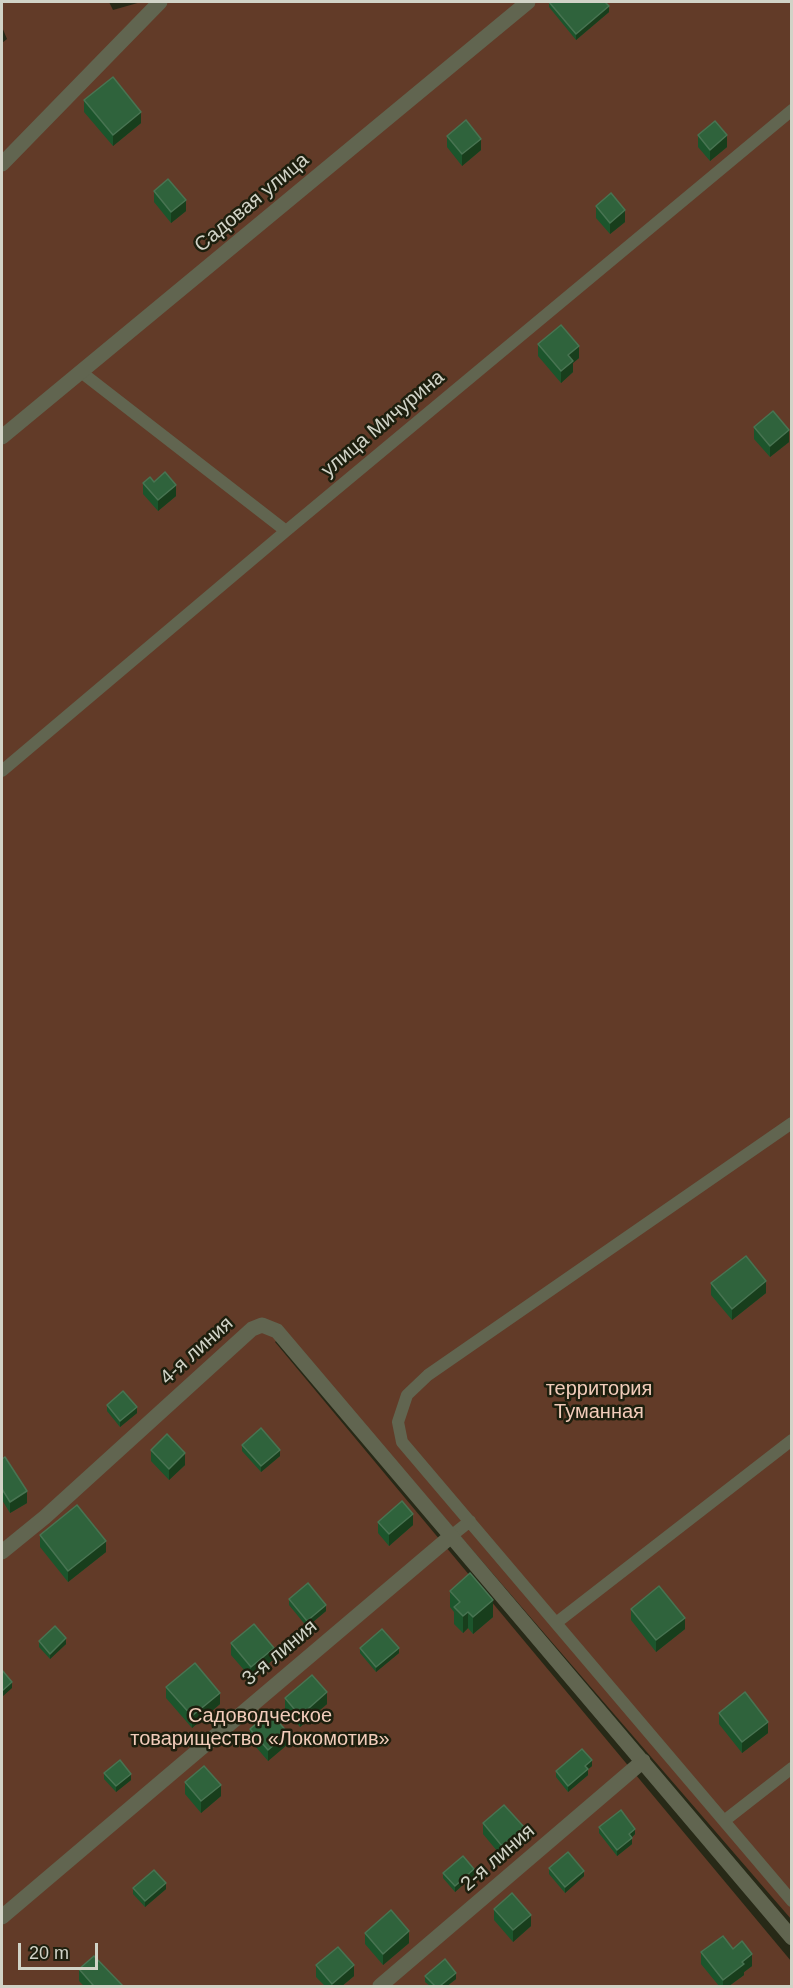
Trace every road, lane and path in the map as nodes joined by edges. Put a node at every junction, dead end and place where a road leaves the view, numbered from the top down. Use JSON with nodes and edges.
{"nodes":[{"id":1,"x":160,"y":2,"type":"edge"},
{"id":2,"x":528,"y":2,"type":"edge"},
{"id":3,"x":792,"y":110,"type":"edge"},
{"id":4,"x":2,"y":164,"type":"edge"},
{"id":5,"x":81,"y":372,"type":"junction"},
{"id":6,"x":2,"y":436,"type":"edge"},
{"id":7,"x":286,"y":531,"type":"junction"},
{"id":8,"x":2,"y":771,"type":"edge"},
{"id":9,"x":792,"y":1123,"type":"edge"},
{"id":10,"x":792,"y":1440,"type":"edge"},
{"id":11,"x":470,"y":1521,"type":"junction"},
{"id":12,"x":450,"y":1537,"type":"junction"},
{"id":13,"x":2,"y":1551,"type":"edge"},
{"id":14,"x":556,"y":1623,"type":"junction"},
{"id":15,"x":643,"y":1761,"type":"junction"},
{"id":16,"x":792,"y":1768,"type":"edge"},
{"id":17,"x":724,"y":1821,"type":"junction"},
{"id":18,"x":792,"y":1901,"type":"edge"},
{"id":19,"x":2,"y":1917,"type":"edge"},
{"id":20,"x":792,"y":1938,"type":"edge"},
{"id":21,"x":380,"y":1986,"type":"edge"}],
"edges":[{"from":1,"to":4,"type":"street"},
{"from":2,"to":5,"type":"street","name":"Садовая улица"},
{"from":3,"to":7,"type":"lane","name":"улица Мичурина"},
{"from":5,"to":6,"type":"street","name":"Садовая улица"},
{"from":5,"to":7,"type":"lane"},
{"from":7,"to":8,"type":"lane","name":"улица Мичурина"},
{"from":9,"to":11,"type":"lane"},
{"from":10,"to":14,"type":"lane"},
{"from":11,"to":12,"type":"lane"},
{"from":11,"to":14,"type":"lane"},
{"from":12,"to":13,"type":"street","name":"4-я линия"},
{"from":12,"to":15,"type":"street"},
{"from":12,"to":19,"type":"street","name":"3-я линия"},
{"from":14,"to":17,"type":"lane"},
{"from":15,"to":20,"type":"street"},
{"from":15,"to":21,"type":"street","name":"2-я линия"},
{"from":16,"to":17,"type":"lane"},
{"from":17,"to":18,"type":"lane"}]}
